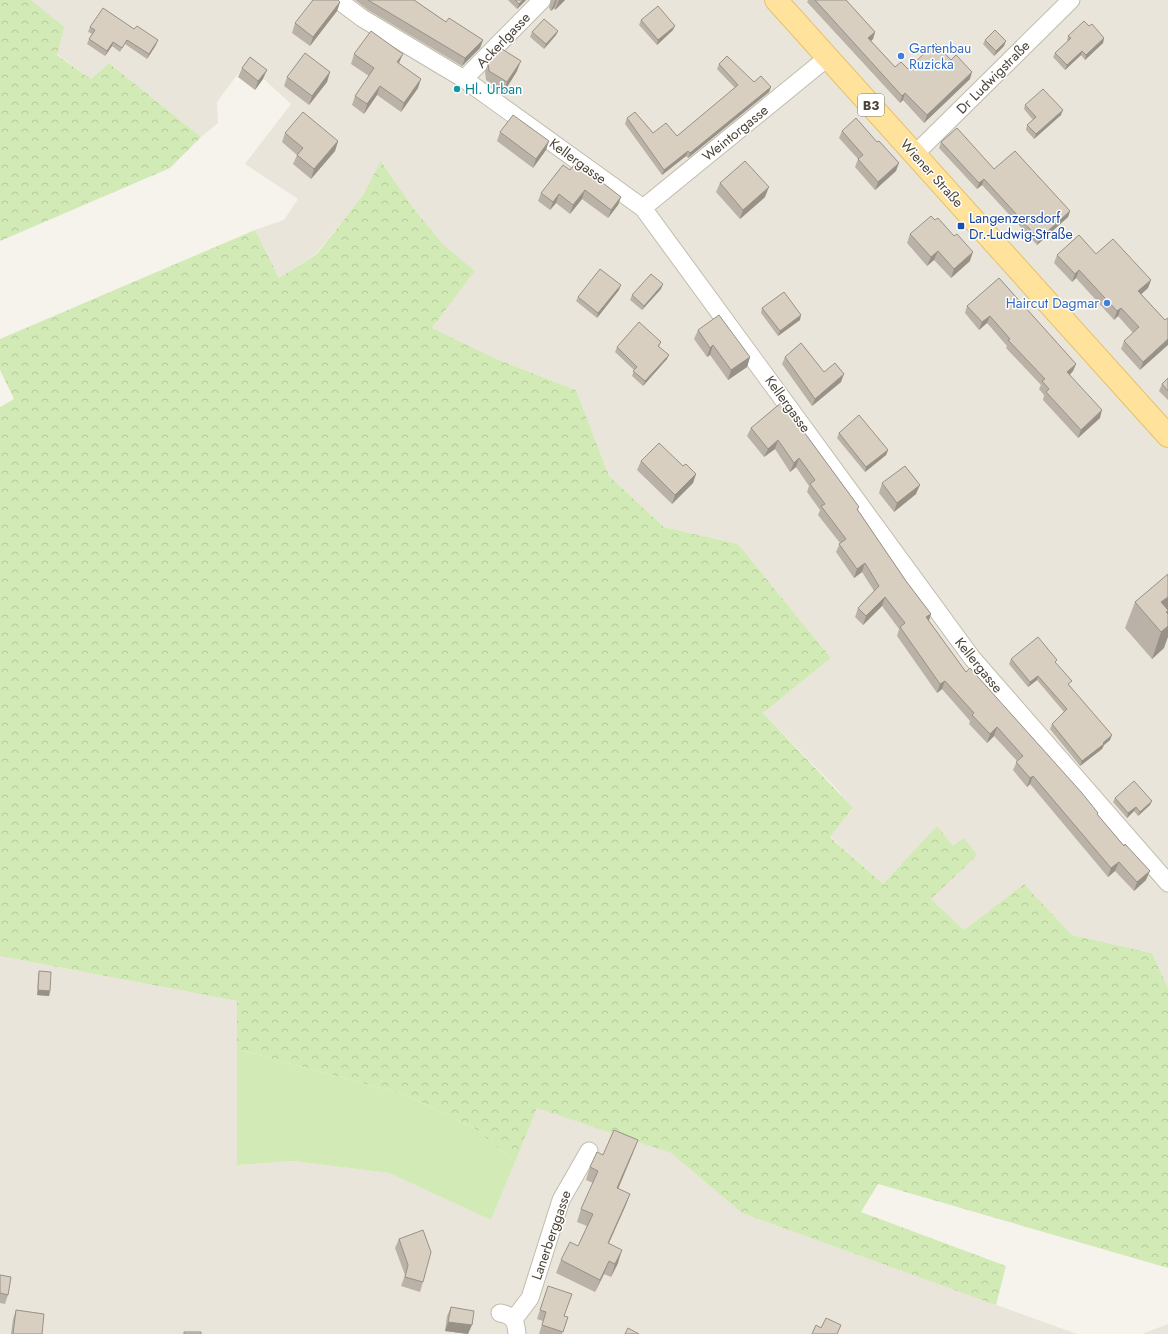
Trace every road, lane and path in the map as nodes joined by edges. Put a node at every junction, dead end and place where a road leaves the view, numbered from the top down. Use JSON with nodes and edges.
{"nodes":[{"id":1,"x":338,"y":0,"type":"edge"},
{"id":2,"x":542,"y":0,"type":"edge"},
{"id":3,"x":776,"y":0,"type":"edge"},
{"id":4,"x":1071,"y":0,"type":"edge"},
{"id":5,"x":827,"y":58,"type":"junction"},
{"id":6,"x":464,"y":79,"type":"junction"},
{"id":7,"x":915,"y":154,"type":"junction"},
{"id":8,"x":643,"y":208,"type":"junction"},
{"id":9,"x":1168,"y":436,"type":"edge"},
{"id":10,"x":1168,"y":883,"type":"edge"},
{"id":11,"x":589,"y":1151,"type":"dead end"},
{"id":12,"x":510,"y":1322,"type":"edge"}],
"edges":[{"from":1,"to":6,"type":"street","name":"Kellergasse"},
{"from":2,"to":6,"type":"street","name":"Ackerlgasse"},
{"from":3,"to":5,"type":"main road","name":"Wiener Straße","number":"B3"},
{"from":4,"to":7,"type":"street","name":"Dr Ludwigstraße"},
{"from":5,"to":7,"type":"main road","name":"Wiener Straße","number":"B3"},
{"from":5,"to":8,"type":"street","name":"Weintorgasse"},
{"from":6,"to":8,"type":"street","name":"Kellergasse"},
{"from":7,"to":9,"type":"main road","name":"Wiener Straße","number":"B3"},
{"from":8,"to":10,"type":"street","name":"Kellergasse"},
{"from":11,"to":12,"type":"street","name":"Lanerberggasse"}]}
